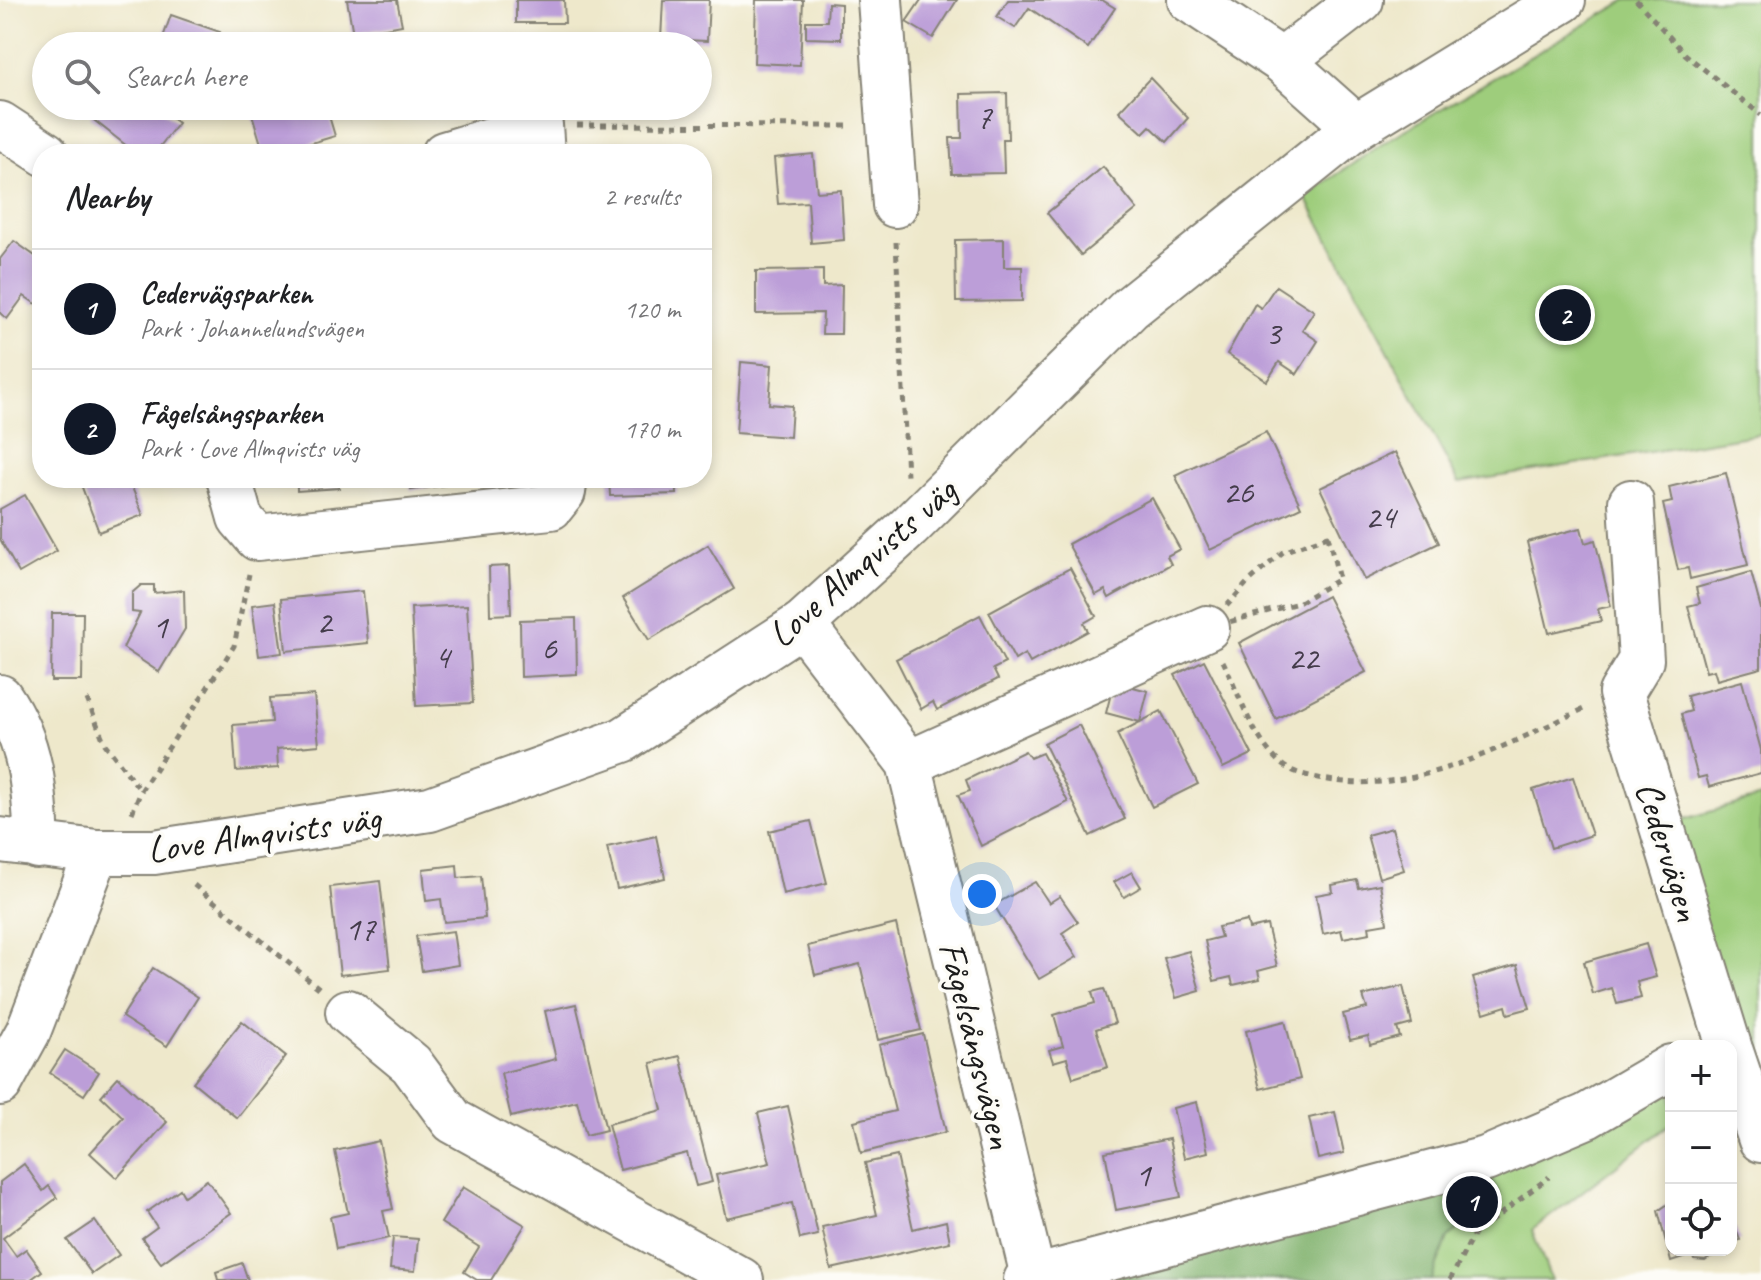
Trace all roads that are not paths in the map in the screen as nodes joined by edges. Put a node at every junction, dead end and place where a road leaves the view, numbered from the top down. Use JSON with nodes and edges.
{"nodes":[{"id":1,"x":880,"y":0,"type":"edge"},
{"id":2,"x":1190,"y":0,"type":"edge"},
{"id":3,"x":1361,"y":0,"type":"edge"},
{"id":4,"x":1564,"y":1,"type":"edge"},
{"id":5,"x":1282,"y":61,"type":"junction"},
{"id":6,"x":0,"y":124,"type":"edge"},
{"id":7,"x":1356,"y":127,"type":"junction"},
{"id":8,"x":541,"y":139,"type":"edge"},
{"id":9,"x":509,"y":144,"type":"edge"},
{"id":10,"x":32,"y":145,"type":"edge"},
{"id":11,"x":895,"y":205,"type":"road end"},
{"id":12,"x":232,"y":488,"type":"edge"},
{"id":13,"x":564,"y":488,"type":"edge"},
{"id":14,"x":1631,"y":502,"type":"dead end"},
{"id":15,"x":802,"y":624,"type":"junction"},
{"id":16,"x":1213,"y":641,"type":"road end"},
{"id":17,"x":0,"y":697,"type":"edge"},
{"id":18,"x":909,"y":763,"type":"junction"},
{"id":19,"x":19,"y":843,"type":"edge"},
{"id":20,"x":97,"y":852,"type":"junction"},
{"id":21,"x":348,"y":1012,"type":"road end"},
{"id":22,"x":1722,"y":1040,"type":"edge"},
{"id":23,"x":1665,"y":1070,"type":"edge"},
{"id":24,"x":1737,"y":1080,"type":"edge"},
{"id":25,"x":0,"y":1083,"type":"edge"},
{"id":26,"x":1761,"y":1140,"type":"edge"},
{"id":27,"x":1031,"y":1279,"type":"edge"},
{"id":28,"x":741,"y":1280,"type":"edge"}],
"edges":[{"from":1,"to":11,"type":"street"},
{"from":2,"to":5,"type":"street"},
{"from":3,"to":5,"type":"street"},
{"from":4,"to":7,"type":"street","name":"Love Almqvists väg"},
{"from":5,"to":7,"type":"street"},
{"from":6,"to":10,"type":"street"},
{"from":7,"to":15,"type":"street","name":"Love Almqvists väg"},
{"from":8,"to":9,"type":"street"},
{"from":12,"to":13,"type":"street"},
{"from":14,"to":22,"type":"street","name":"Cedervägen"},
{"from":15,"to":18,"type":"street","name":"Fågelsångsvägen"},
{"from":15,"to":20,"type":"street","name":"Love Almqvists väg"},
{"from":16,"to":18,"type":"street"},
{"from":17,"to":19,"type":"street","name":"Love Almqvists väg"},
{"from":18,"to":27,"type":"street","name":"Fågelsångsvägen"},
{"from":19,"to":20,"type":"street","name":"Love Almqvists väg"},
{"from":20,"to":25,"type":"street"},
{"from":21,"to":28,"type":"street"},
{"from":23,"to":27,"type":"street"},
{"from":24,"to":26,"type":"street","name":"Cedervägen"}]}
